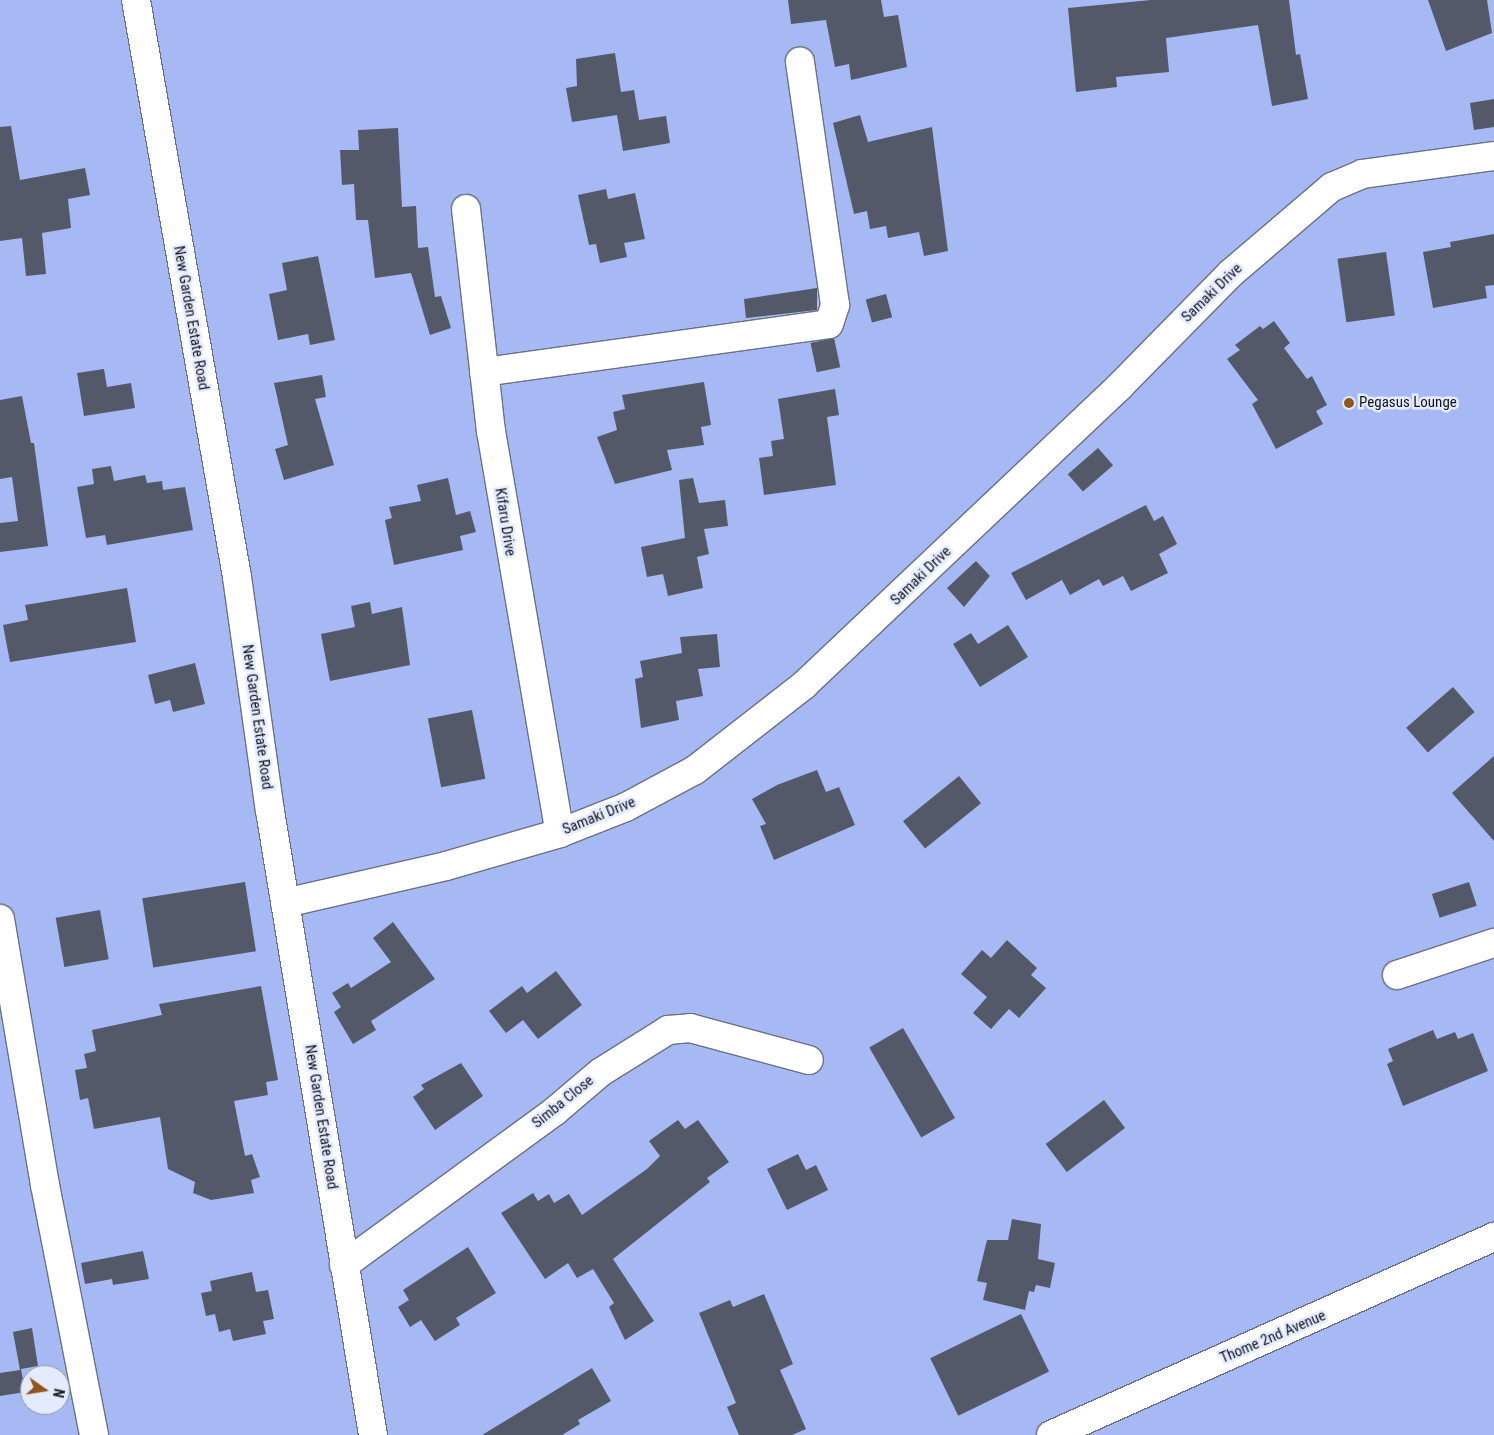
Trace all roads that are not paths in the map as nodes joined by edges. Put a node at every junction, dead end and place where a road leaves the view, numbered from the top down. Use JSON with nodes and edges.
{"nodes":[{"id":1,"x":136,"y":0,"type":"edge"},
{"id":2,"x":800,"y":62,"type":"dead end"},
{"id":3,"x":1494,"y":156,"type":"edge"},
{"id":4,"x":466,"y":209,"type":"dead end"},
{"id":5,"x":484,"y":372,"type":"junction"},
{"id":6,"x":560,"y":833,"type":"junction"},
{"id":7,"x":285,"y":903,"type":"junction"},
{"id":8,"x":0,"y":918,"type":"edge"},
{"id":9,"x":1494,"y":944,"type":"edge"},
{"id":10,"x":1397,"y":975,"type":"dead end"},
{"id":11,"x":4,"y":976,"type":"edge"},
{"id":12,"x":809,"y":1060,"type":"dead end"},
{"id":13,"x":1494,"y":1237,"type":"edge"},
{"id":14,"x":344,"y":1265,"type":"junction"},
{"id":15,"x":94,"y":1435,"type":"edge"},
{"id":16,"x":373,"y":1435,"type":"edge"},
{"id":17,"x":1051,"y":1435,"type":"edge"}],
"edges":[{"from":1,"to":7,"type":"street","name":"New Garden Estate Road"},
{"from":2,"to":5,"type":"street"},
{"from":3,"to":6,"type":"street","name":"Samaki Drive"},
{"from":4,"to":5,"type":"street","name":"Kifaru Drive"},
{"from":5,"to":6,"type":"street","name":"Kifaru Drive"},
{"from":6,"to":7,"type":"street","name":"Samaki Drive"},
{"from":7,"to":14,"type":"street","name":"New Garden Estate Road"},
{"from":8,"to":11,"type":"street"},
{"from":9,"to":10,"type":"street"},
{"from":11,"to":15,"type":"street"},
{"from":12,"to":14,"type":"street","name":"Simba Close"},
{"from":13,"to":17,"type":"street","name":"Thome 2nd Avenue"},
{"from":14,"to":16,"type":"street","name":"New Garden Estate Road"}]}
